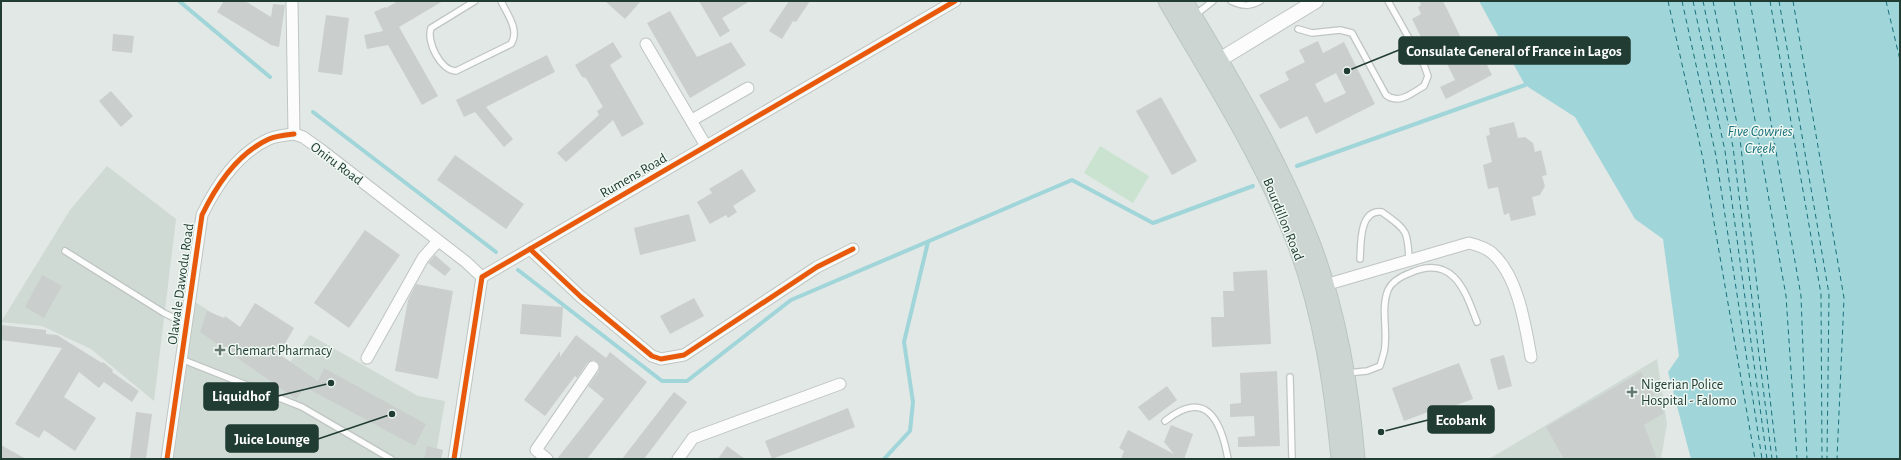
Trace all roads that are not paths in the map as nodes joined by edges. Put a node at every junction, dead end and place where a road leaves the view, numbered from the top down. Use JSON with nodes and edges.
{"nodes":[{"id":1,"x":292,"y":1,"type":"edge"},
{"id":2,"x":475,"y":1,"type":"edge"},
{"id":3,"x":501,"y":1,"type":"edge"},
{"id":4,"x":954,"y":1,"type":"edge"},
{"id":5,"x":1167,"y":1,"type":"edge"},
{"id":6,"x":1184,"y":1,"type":"edge"},
{"id":7,"x":1213,"y":1,"type":"edge"},
{"id":8,"x":1231,"y":1,"type":"edge"},
{"id":9,"x":1260,"y":1,"type":"edge"},
{"id":10,"x":1316,"y":1,"type":"edge"},
{"id":11,"x":1388,"y":1,"type":"edge"},
{"id":12,"x":1193,"y":16,"type":"junction"},
{"id":13,"x":1298,"y":29,"type":"dead end"},
{"id":14,"x":646,"y":44,"type":"dead end"},
{"id":15,"x":1212,"y":63,"type":"junction"},
{"id":16,"x":748,"y":88,"type":"dead end"},
{"id":17,"x":692,"y":120,"type":"junction"},
{"id":18,"x":294,"y":134,"type":"junction"},
{"id":19,"x":706,"y":146,"type":"junction"},
{"id":20,"x":438,"y":240,"type":"junction"},
{"id":21,"x":530,"y":249,"type":"junction"},
{"id":22,"x":853,"y":249,"type":"dead end"},
{"id":23,"x":66,"y":251,"type":"dead end"},
{"id":24,"x":1360,"y":259,"type":"dead end"},
{"id":25,"x":1409,"y":260,"type":"junction"},
{"id":26,"x":482,"y":277,"type":"junction"},
{"id":27,"x":1325,"y":285,"type":"junction"},
{"id":28,"x":1477,"y":322,"type":"dead end"},
{"id":29,"x":186,"y":324,"type":"junction"},
{"id":30,"x":1531,"y":357,"type":"dead end"},
{"id":31,"x":367,"y":358,"type":"dead end"},
{"id":32,"x":181,"y":359,"type":"junction"},
{"id":33,"x":593,"y":367,"type":"dead end"},
{"id":34,"x":1345,"y":373,"type":"junction"},
{"id":35,"x":1290,"y":378,"type":"dead end"},
{"id":36,"x":840,"y":384,"type":"dead end"},
{"id":37,"x":1165,"y":422,"type":"dead end"},
{"id":38,"x":167,"y":459,"type":"edge"},
{"id":39,"x":391,"y":459,"type":"edge"},
{"id":40,"x":454,"y":459,"type":"edge"},
{"id":41,"x":548,"y":459,"type":"edge"},
{"id":42,"x":678,"y":459,"type":"edge"},
{"id":43,"x":1228,"y":459,"type":"edge"},
{"id":44,"x":1292,"y":459,"type":"edge"},
{"id":45,"x":1340,"y":459,"type":"edge"},
{"id":46,"x":1356,"y":459,"type":"edge"}],
"edges":[{"from":1,"to":18,"type":"street"},
{"from":2,"to":3,"type":"lane"},
{"from":4,"to":19,"type":"street","name":"Rumens Road"},
{"from":5,"to":15,"type":"main road","name":"Bourdillon Road"},
{"from":6,"to":12,"type":"main road","name":"Bourdillon Road"},
{"from":7,"to":12,"type":"lane"},
{"from":8,"to":9,"type":"lane"},
{"from":10,"to":15,"type":"street"},
{"from":11,"to":13,"type":"lane"},
{"from":12,"to":15,"type":"main road","name":"Bourdillon Road"},
{"from":14,"to":17,"type":"street"},
{"from":15,"to":27,"type":"main road","name":"Bourdillon Road"},
{"from":15,"to":45,"type":"main road","name":"Bourdillon Road"},
{"from":16,"to":17,"type":"street"},
{"from":17,"to":19,"type":"street"},
{"from":18,"to":20,"type":"street","name":"Oniru Road"},
{"from":18,"to":29,"type":"street","name":"Olawale Dawodu Road"},
{"from":19,"to":21,"type":"street","name":"Rumens Road"},
{"from":20,"to":26,"type":"street","name":"Oniru Road"},
{"from":20,"to":31,"type":"street"},
{"from":21,"to":22,"type":"street"},
{"from":21,"to":26,"type":"street","name":"Rumens Road"},
{"from":23,"to":29,"type":"lane"},
{"from":24,"to":25,"type":"lane"},
{"from":25,"to":27,"type":"street"},
{"from":25,"to":30,"type":"street"},
{"from":26,"to":40,"type":"street"},
{"from":27,"to":34,"type":"main road","name":"Bourdillon Road"},
{"from":28,"to":34,"type":"lane"},
{"from":29,"to":32,"type":"street","name":"Olawale Dawodu Road"},
{"from":32,"to":38,"type":"street","name":"Olawale Dawodu Road"},
{"from":32,"to":39,"type":"lane"},
{"from":33,"to":41,"type":"street"},
{"from":34,"to":46,"type":"main road","name":"Bourdillon Road"},
{"from":35,"to":44,"type":"lane"},
{"from":36,"to":42,"type":"street"},
{"from":37,"to":43,"type":"lane"}]}
